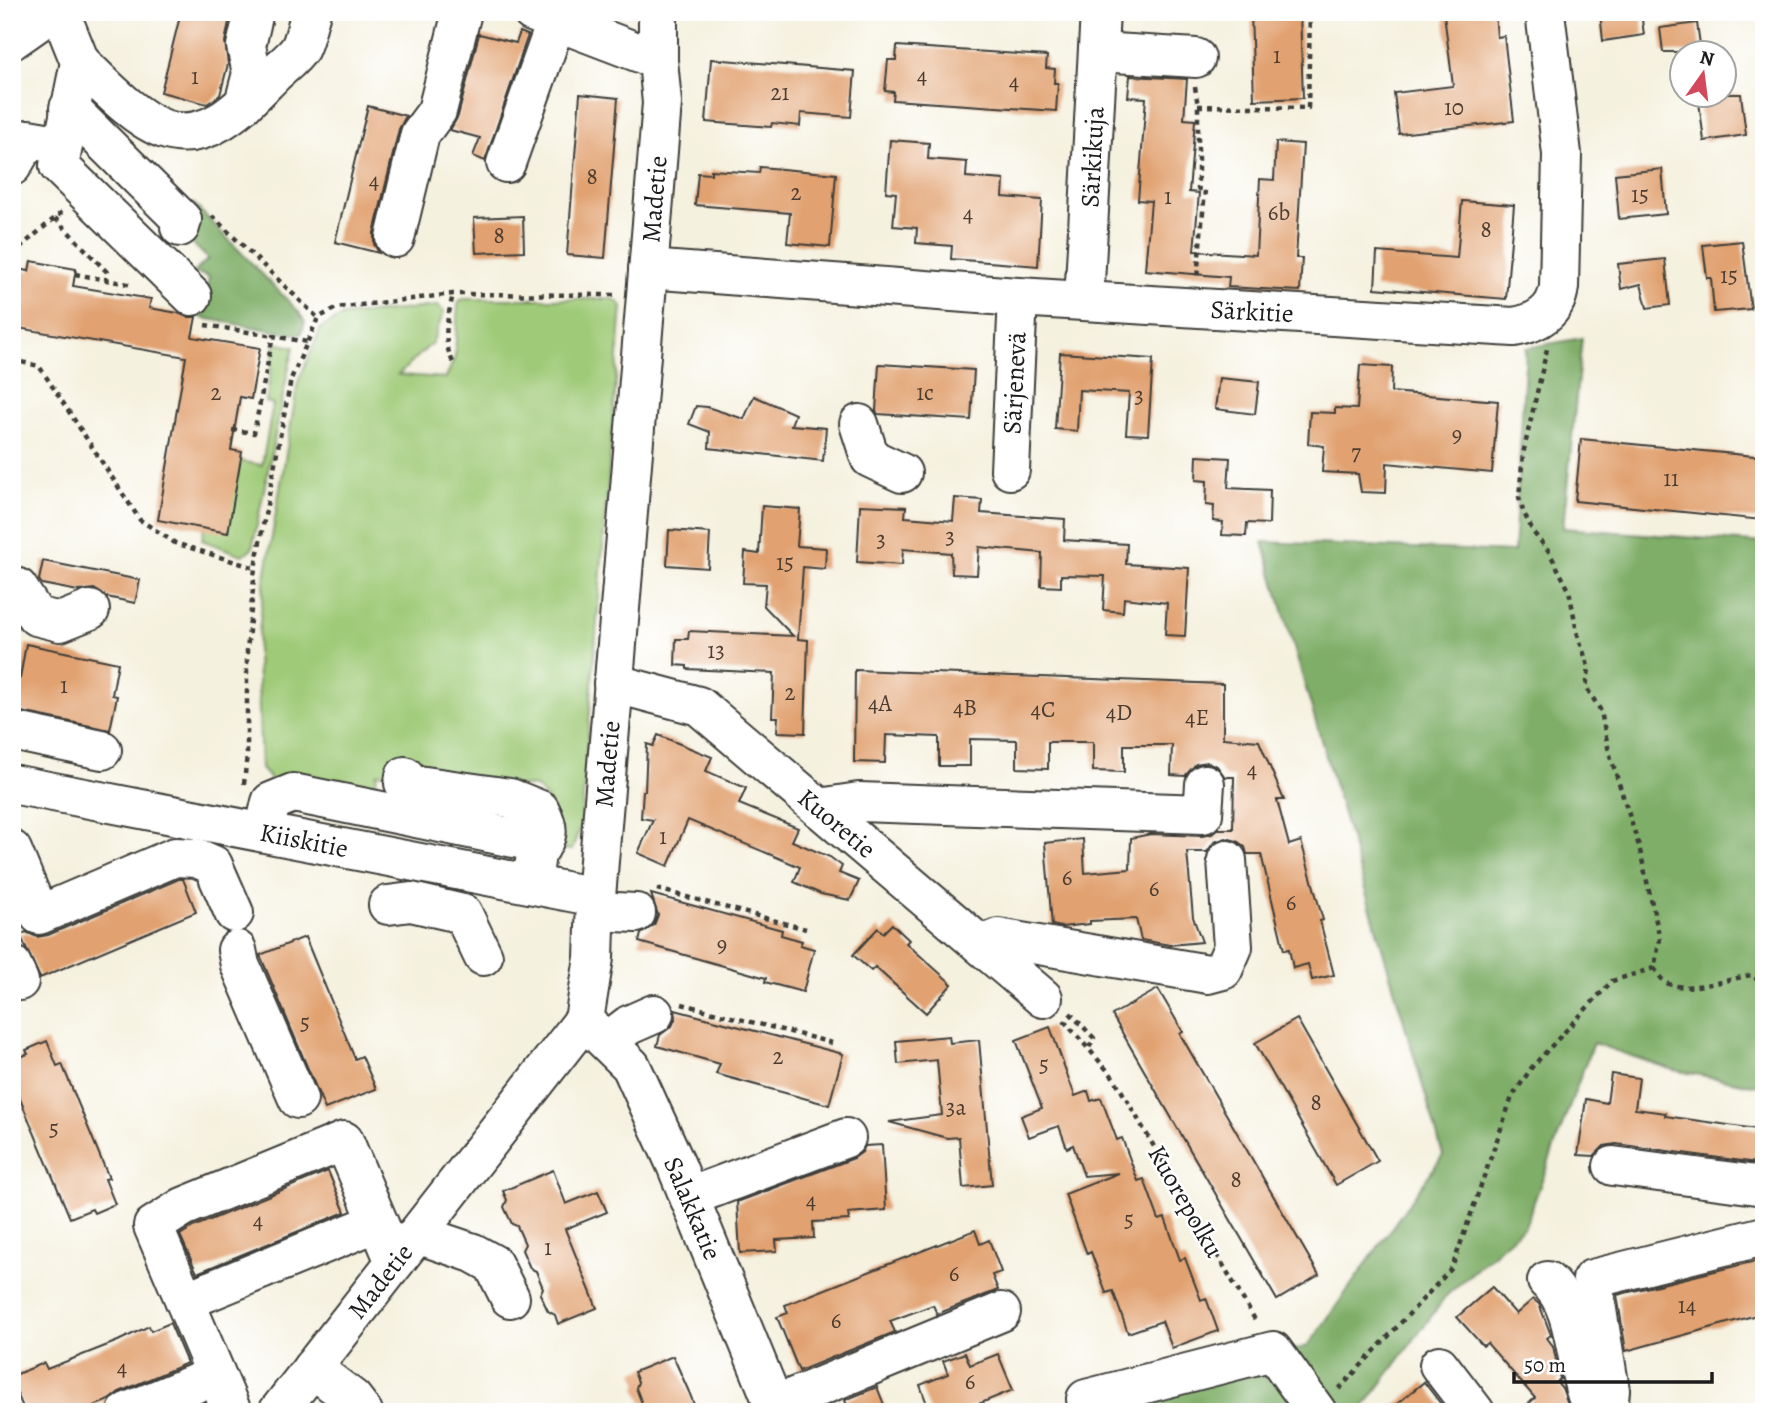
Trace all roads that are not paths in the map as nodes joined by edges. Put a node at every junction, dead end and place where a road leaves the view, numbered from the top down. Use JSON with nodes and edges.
{"nodes":[{"id":1,"x":52,"y":12,"type":"edge"},
{"id":2,"x":60,"y":12,"type":"edge"},
{"id":3,"x":254,"y":12,"type":"edge"},
{"id":4,"x":311,"y":12,"type":"edge"},
{"id":5,"x":462,"y":12,"type":"edge"},
{"id":6,"x":658,"y":12,"type":"edge"},
{"id":7,"x":1100,"y":12,"type":"edge"},
{"id":8,"x":1545,"y":12,"type":"edge"},
{"id":9,"x":544,"y":17,"type":"edge"},
{"id":10,"x":12,"y":40,"type":"edge"},
{"id":11,"x":1098,"y":52,"type":"junction"},
{"id":12,"x":1196,"y":58,"type":"road end"},
{"id":13,"x":658,"y":60,"type":"junction"},
{"id":14,"x":80,"y":62,"type":"junction"},
{"id":15,"x":244,"y":104,"type":"junction"},
{"id":16,"x":69,"y":108,"type":"junction"},
{"id":17,"x":61,"y":155,"type":"junction"},
{"id":18,"x":506,"y":163,"type":"dead end"},
{"id":19,"x":12,"y":166,"type":"edge"},
{"id":20,"x":194,"y":219,"type":"road end"},
{"id":21,"x":395,"y":238,"type":"dead end"},
{"id":22,"x":647,"y":282,"type":"junction"},
{"id":23,"x":1018,"y":297,"type":"junction"},
{"id":24,"x":1084,"y":301,"type":"junction"},
{"id":25,"x":195,"y":310,"type":"road end"},
{"id":26,"x":859,"y":424,"type":"dead end"},
{"id":27,"x":1010,"y":470,"type":"dead end"},
{"id":28,"x":902,"y":473,"type":"dead end"},
{"id":29,"x":12,"y":586,"type":"edge"},
{"id":30,"x":90,"y":611,"type":"dead end"},
{"id":31,"x":613,"y":683,"type":"junction"},
{"id":32,"x":12,"y":731,"type":"edge"},
{"id":33,"x":102,"y":750,"type":"dead end"},
{"id":34,"x":405,"y":775,"type":"dead end"},
{"id":35,"x":1205,"y":784,"type":"dead end"},
{"id":36,"x":12,"y":785,"type":"edge"},
{"id":37,"x":820,"y":808,"type":"junction"},
{"id":38,"x":12,"y":850,"type":"edge"},
{"id":39,"x":1227,"y":860,"type":"dead end"},
{"id":40,"x":534,"y":869,"type":"junction"},
{"id":41,"x":596,"y":904,"type":"junction"},
{"id":42,"x":388,"y":905,"type":"dead end"},
{"id":43,"x":636,"y":913,"type":"road end"},
{"id":44,"x":26,"y":921,"type":"edge"},
{"id":45,"x":981,"y":945,"type":"junction"},
{"id":46,"x":483,"y":956,"type":"dead end"},
{"id":47,"x":1043,"y":998,"type":"road end"},
{"id":48,"x":654,"y":1014,"type":"road end"},
{"id":49,"x":596,"y":1030,"type":"junction"},
{"id":50,"x":298,"y":1098,"type":"dead end"},
{"id":51,"x":846,"y":1138,"type":"dead end"},
{"id":52,"x":1613,"y":1166,"type":"dead end"},
{"id":53,"x":1764,"y":1186,"type":"edge"},
{"id":54,"x":689,"y":1198,"type":"junction"},
{"id":55,"x":377,"y":1222,"type":"junction"},
{"id":56,"x":1764,"y":1236,"type":"edge"},
{"id":57,"x":406,"y":1248,"type":"junction"},
{"id":58,"x":1547,"y":1281,"type":"dead end"},
{"id":59,"x":510,"y":1298,"type":"dead end"},
{"id":60,"x":185,"y":1301,"type":"junction"},
{"id":61,"x":1001,"y":1312,"type":"dead end"},
{"id":62,"x":1438,"y":1365,"type":"dead end"},
{"id":63,"x":312,"y":1368,"type":"junction"},
{"id":64,"x":216,"y":1375,"type":"junction"},
{"id":65,"x":1086,"y":1399,"type":"dead end"},
{"id":66,"x":1326,"y":1402,"type":"edge"},
{"id":67,"x":776,"y":1409,"type":"edge"},
{"id":68,"x":127,"y":1412,"type":"edge"},
{"id":69,"x":232,"y":1412,"type":"edge"},
{"id":70,"x":278,"y":1412,"type":"edge"},
{"id":71,"x":363,"y":1412,"type":"edge"},
{"id":72,"x":1475,"y":1412,"type":"edge"},
{"id":73,"x":1597,"y":1412,"type":"edge"},
{"id":74,"x":1608,"y":1412,"type":"edge"}],
"edges":[{"from":1,"to":10,"type":"street"},
{"from":2,"to":14,"type":"street"},
{"from":3,"to":15,"type":"street"},
{"from":4,"to":15,"type":"street"},
{"from":5,"to":21,"type":"street"},
{"from":6,"to":13,"type":"street","name":"Madetie"},
{"from":7,"to":11,"type":"street","name":"Särkikuja"},
{"from":8,"to":24,"type":"street","name":"Särkitie"},
{"from":9,"to":13,"type":"street"},
{"from":9,"to":18,"type":"street"},
{"from":11,"to":12,"type":"street"},
{"from":11,"to":24,"type":"street","name":"Särkikuja"},
{"from":13,"to":22,"type":"street","name":"Madetie"},
{"from":14,"to":15,"type":"street"},
{"from":14,"to":16,"type":"street"},
{"from":16,"to":17,"type":"street"},
{"from":16,"to":20,"type":"street"},
{"from":17,"to":19,"type":"street"},
{"from":17,"to":25,"type":"street"},
{"from":22,"to":23,"type":"street","name":"Särkitie"},
{"from":22,"to":31,"type":"street","name":"Madetie"},
{"from":23,"to":24,"type":"street","name":"Särkitie"},
{"from":23,"to":27,"type":"street","name":"Särjenevä"},
{"from":26,"to":28,"type":"street"},
{"from":29,"to":30,"type":"street"},
{"from":31,"to":37,"type":"street","name":"Kuoretie"},
{"from":31,"to":41,"type":"street","name":"Madetie"},
{"from":32,"to":33,"type":"street"},
{"from":34,"to":40,"type":"street"},
{"from":35,"to":37,"type":"street"},
{"from":36,"to":40,"type":"street","name":"Kiiskitie"},
{"from":37,"to":45,"type":"street","name":"Kuoretie"},
{"from":38,"to":44,"type":"street"},
{"from":39,"to":45,"type":"street"},
{"from":40,"to":41,"type":"street","name":"Kiiskitie"},
{"from":41,"to":43,"type":"street","name":"Kiiskitie"},
{"from":41,"to":49,"type":"street","name":"Madetie"},
{"from":42,"to":46,"type":"street"},
{"from":44,"to":50,"type":"street"},
{"from":45,"to":47,"type":"street","name":"Kuoretie"},
{"from":48,"to":49,"type":"street"},
{"from":49,"to":54,"type":"street","name":"Salakkatie"},
{"from":49,"to":57,"type":"street","name":"Madetie"},
{"from":51,"to":54,"type":"street"},
{"from":52,"to":53,"type":"street"},
{"from":54,"to":67,"type":"street","name":"Salakkatie"},
{"from":55,"to":57,"type":"street"},
{"from":55,"to":60,"type":"street"},
{"from":55,"to":60,"type":"street"},
{"from":56,"to":74,"type":"street"},
{"from":57,"to":59,"type":"street"},
{"from":57,"to":63,"type":"street","name":"Madetie"},
{"from":58,"to":73,"type":"street"},
{"from":60,"to":64,"type":"street"},
{"from":61,"to":67,"type":"street"},
{"from":62,"to":72,"type":"street"},
{"from":63,"to":70,"type":"street","name":"Madetie"},
{"from":63,"to":71,"type":"street"},
{"from":64,"to":68,"type":"street"},
{"from":64,"to":69,"type":"street"},
{"from":65,"to":66,"type":"street"}]}
